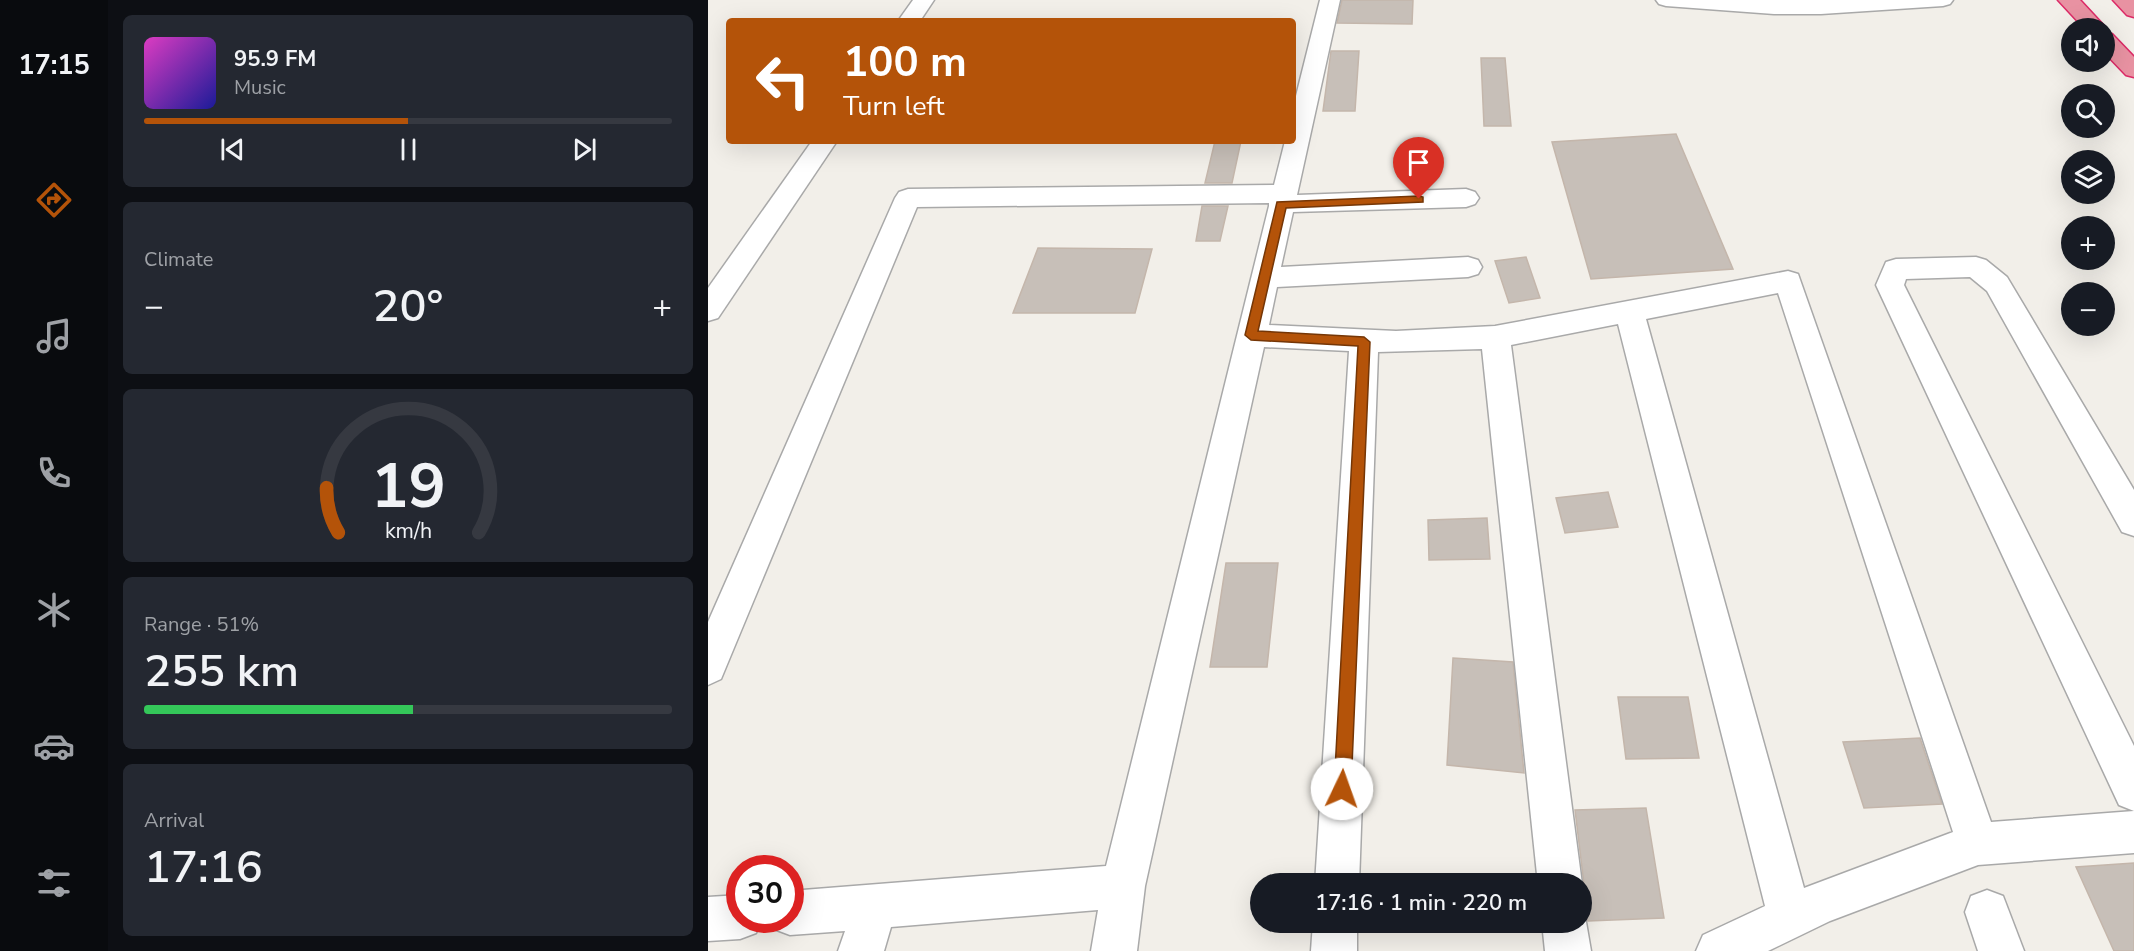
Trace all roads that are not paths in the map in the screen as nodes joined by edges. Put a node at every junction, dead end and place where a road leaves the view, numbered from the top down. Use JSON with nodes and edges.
{"nodes":[{"id":1,"x":924,"y":0,"type":"edge"},
{"id":2,"x":1330,"y":0,"type":"edge"},
{"id":3,"x":1666,"y":0,"type":"edge"},
{"id":4,"x":1943,"y":0,"type":"edge"},
{"id":5,"x":2068,"y":0,"type":"edge"},
{"id":6,"x":2123,"y":0,"type":"edge"},
{"id":7,"x":1723,"y":2,"type":"edge"},
{"id":8,"x":2134,"y":11,"type":"edge"},
{"id":9,"x":911,"y":18,"type":"edge"},
{"id":10,"x":2085,"y":18,"type":"edge"},
{"id":11,"x":2115,"y":50,"type":"edge"},
{"id":12,"x":2134,"y":70,"type":"edge"},
{"id":13,"x":1297,"y":121,"type":"edge"},
{"id":14,"x":823,"y":144,"type":"edge"},
{"id":15,"x":1293,"y":144,"type":"edge"},
{"id":16,"x":1466,"y":198,"type":"dead end"},
{"id":17,"x":1282,"y":199,"type":"junction"},
{"id":18,"x":1468,"y":267,"type":"dead end"},
{"id":19,"x":1264,"y":278,"type":"junction"},
{"id":20,"x":708,"y":310,"type":"edge"},
{"id":21,"x":1630,"y":313,"type":"junction"},
{"id":22,"x":1251,"y":335,"type":"junction"},
{"id":23,"x":1495,"y":337,"type":"junction"},
{"id":24,"x":1364,"y":342,"type":"junction"},
{"id":25,"x":2134,"y":521,"type":"edge"},
{"id":26,"x":708,"y":666,"type":"edge"},
{"id":27,"x":2134,"y":790,"type":"edge"},
{"id":28,"x":2134,"y":832,"type":"edge"},
{"id":29,"x":1978,"y":844,"type":"junction"},
{"id":30,"x":1338,"y":873,"type":"edge"},
{"id":31,"x":1559,"y":873,"type":"edge"},
{"id":32,"x":1123,"y":886,"type":"junction"},
{"id":33,"x":876,"y":906,"type":"junction"},
{"id":34,"x":804,"y":912,"type":"edge"},
{"id":35,"x":726,"y":918,"type":"edge"},
{"id":36,"x":1790,"y":918,"type":"junction"},
{"id":37,"x":708,"y":919,"type":"edge"},
{"id":38,"x":1335,"y":933,"type":"edge"},
{"id":39,"x":1566,"y":933,"type":"edge"},
{"id":40,"x":861,"y":951,"type":"edge"},
{"id":41,"x":1114,"y":951,"type":"edge"},
{"id":42,"x":1334,"y":951,"type":"edge"},
{"id":43,"x":1568,"y":951,"type":"edge"},
{"id":44,"x":1719,"y":951,"type":"edge"}],
"edges":[{"from":1,"to":9,"type":"street"},
{"from":2,"to":13,"type":"street"},
{"from":3,"to":7,"type":"street"},
{"from":4,"to":7,"type":"street"},
{"from":5,"to":10,"type":"highway"},
{"from":6,"to":8,"type":"highway"},
{"from":11,"to":12,"type":"highway"},
{"from":14,"to":20,"type":"street"},
{"from":15,"to":17,"type":"street"},
{"from":16,"to":17,"type":"street"},
{"from":17,"to":19,"type":"street"},
{"from":17,"to":26,"type":"street"},
{"from":18,"to":19,"type":"street"},
{"from":19,"to":22,"type":"street"},
{"from":21,"to":23,"type":"street"},
{"from":21,"to":29,"type":"street"},
{"from":21,"to":36,"type":"street"},
{"from":22,"to":24,"type":"street"},
{"from":22,"to":32,"type":"street"},
{"from":23,"to":24,"type":"street"},
{"from":23,"to":31,"type":"street"},
{"from":24,"to":30,"type":"street"},
{"from":25,"to":27,"type":"street"},
{"from":28,"to":29,"type":"street"},
{"from":29,"to":36,"type":"street"},
{"from":32,"to":33,"type":"street"},
{"from":32,"to":41,"type":"street"},
{"from":33,"to":34,"type":"street"},
{"from":33,"to":40,"type":"street"},
{"from":35,"to":37,"type":"street"},
{"from":36,"to":44,"type":"street"},
{"from":38,"to":42,"type":"street"},
{"from":39,"to":43,"type":"street"}]}
